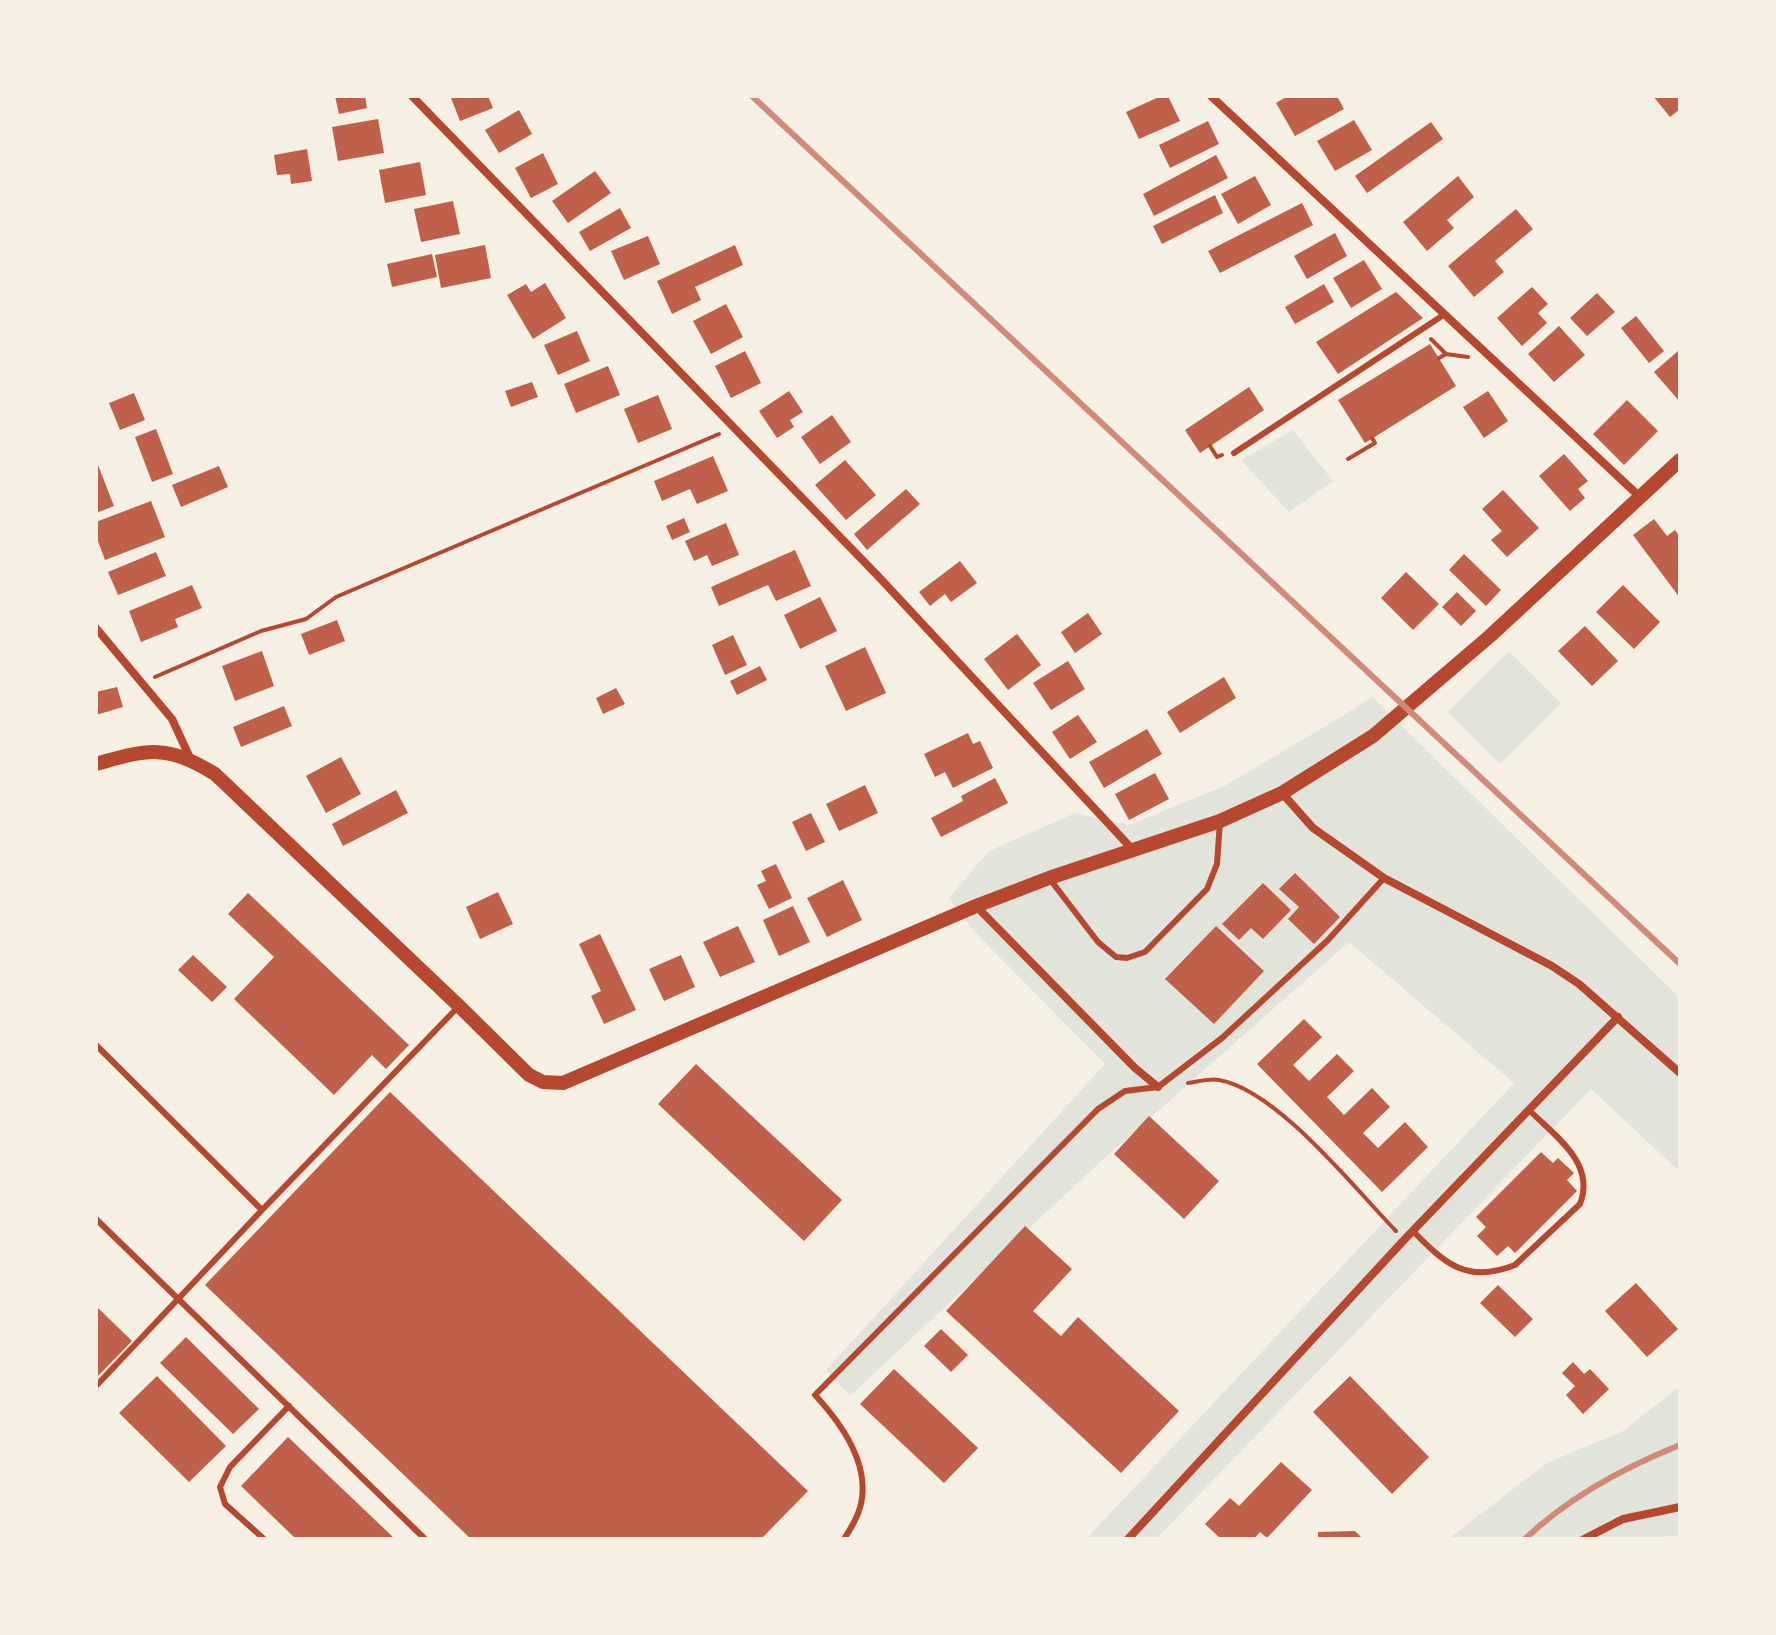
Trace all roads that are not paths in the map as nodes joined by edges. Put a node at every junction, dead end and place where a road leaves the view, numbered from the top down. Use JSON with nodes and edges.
{"nodes":[{"id":1,"x":412,"y":96,"type":"edge"},
{"id":2,"x":1211,"y":96,"type":"edge"},
{"id":3,"x":1445,"y":314,"type":"junction"},
{"id":4,"x":1234,"y":453,"type":"dead end"},
{"id":5,"x":1680,"y":460,"type":"edge"},
{"id":6,"x":1640,"y":497,"type":"junction"},
{"id":7,"x":96,"y":628,"type":"edge"},
{"id":8,"x":191,"y":760,"type":"junction"},
{"id":9,"x":96,"y":764,"type":"edge"},
{"id":10,"x":1282,"y":793,"type":"junction"},
{"id":11,"x":1220,"y":821,"type":"junction"},
{"id":12,"x":1133,"y":850,"type":"junction"},
{"id":13,"x":1049,"y":878,"type":"junction"},
{"id":14,"x":1384,"y":878,"type":"junction"},
{"id":15,"x":976,"y":906,"type":"junction"},
{"id":16,"x":459,"y":1006,"type":"junction"},
{"id":17,"x":1618,"y":1017,"type":"junction"},
{"id":18,"x":96,"y":1045,"type":"edge"},
{"id":19,"x":1680,"y":1073,"type":"edge"},
{"id":20,"x":1158,"y":1087,"type":"junction"},
{"id":21,"x":1529,"y":1110,"type":"junction"},
{"id":22,"x":262,"y":1210,"type":"junction"},
{"id":23,"x":97,"y":1223,"type":"edge"},
{"id":24,"x":1413,"y":1231,"type":"junction"},
{"id":25,"x":179,"y":1300,"type":"junction"},
{"id":26,"x":96,"y":1386,"type":"edge"},
{"id":27,"x":289,"y":1406,"type":"junction"},
{"id":28,"x":1680,"y":1507,"type":"edge"},
{"id":29,"x":1594,"y":1536,"type":"edge"},
{"id":30,"x":264,"y":1539,"type":"edge"},
{"id":31,"x":425,"y":1539,"type":"edge"},
{"id":32,"x":844,"y":1539,"type":"edge"},
{"id":33,"x":1128,"y":1539,"type":"edge"},
{"id":34,"x":1584,"y":1539,"type":"edge"}],
"edges":[{"from":1,"to":12,"type":"street"},
{"from":2,"to":3,"type":"street"},
{"from":3,"to":4,"type":"lane"},
{"from":3,"to":6,"type":"street"},
{"from":5,"to":6,"type":"street"},
{"from":6,"to":10,"type":"street"},
{"from":7,"to":8,"type":"street"},
{"from":8,"to":9,"type":"street"},
{"from":8,"to":16,"type":"street"},
{"from":10,"to":11,"type":"street"},
{"from":10,"to":14,"type":"street"},
{"from":11,"to":12,"type":"street"},
{"from":11,"to":13,"type":"lane"},
{"from":12,"to":13,"type":"street"},
{"from":13,"to":15,"type":"street"},
{"from":14,"to":17,"type":"street"},
{"from":14,"to":20,"type":"lane"},
{"from":15,"to":16,"type":"street"},
{"from":15,"to":20,"type":"street"},
{"from":16,"to":22,"type":"lane"},
{"from":17,"to":19,"type":"street"},
{"from":17,"to":21,"type":"street"},
{"from":18,"to":22,"type":"lane"},
{"from":20,"to":32,"type":"lane"},
{"from":21,"to":24,"type":"street"},
{"from":21,"to":24,"type":"lane"},
{"from":22,"to":25,"type":"lane"},
{"from":23,"to":25,"type":"lane"},
{"from":24,"to":33,"type":"street"},
{"from":25,"to":26,"type":"lane"},
{"from":25,"to":27,"type":"lane"},
{"from":27,"to":30,"type":"lane"},
{"from":27,"to":31,"type":"lane"},
{"from":28,"to":29,"type":"street"},
{"from":29,"to":34,"type":"street"}]}
